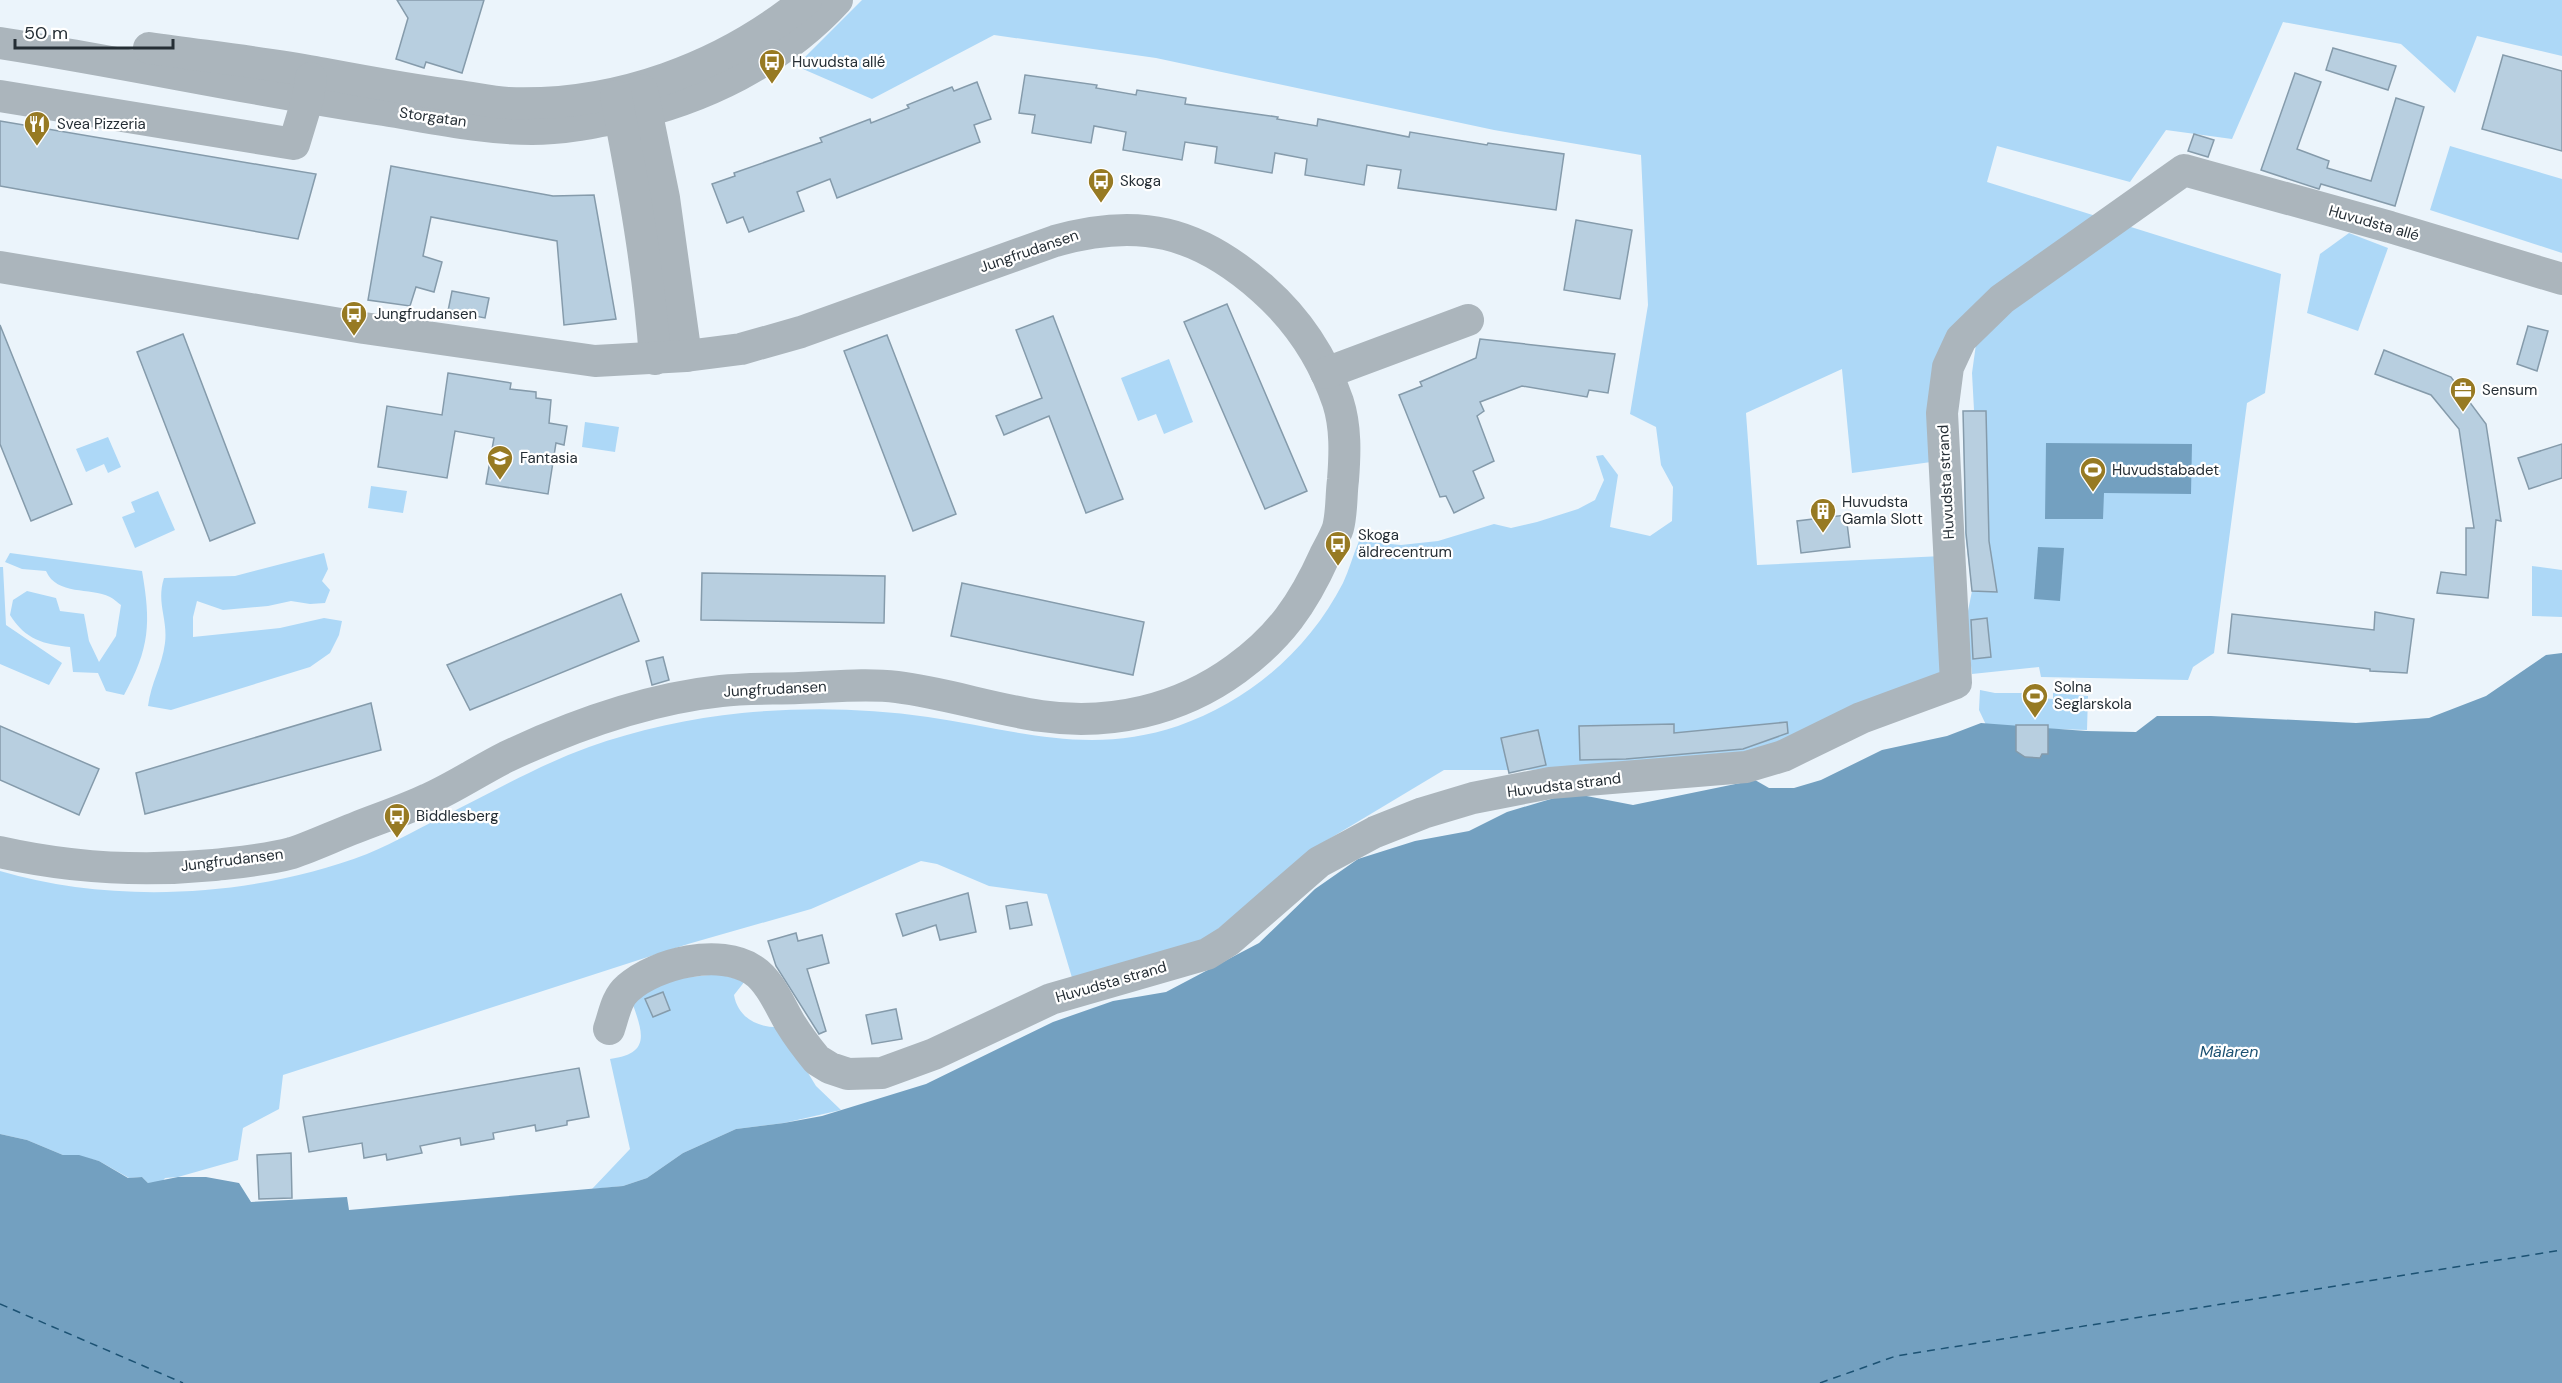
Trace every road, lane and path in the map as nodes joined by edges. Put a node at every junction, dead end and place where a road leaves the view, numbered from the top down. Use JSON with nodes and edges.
{"nodes":[{"id":1,"x":806,"y":0,"type":"edge"},
{"id":2,"x":837,"y":0,"type":"edge"},
{"id":3,"x":0,"y":22,"type":"edge"},
{"id":4,"x":0,"y":43,"type":"edge"},
{"id":5,"x":310,"y":85,"type":"junction"},
{"id":6,"x":0,"y":96,"type":"edge"},
{"id":7,"x":631,"y":102,"type":"junction"},
{"id":8,"x":2184,"y":170,"type":"joint"},
{"id":9,"x":0,"y":267,"type":"edge"},
{"id":10,"x":2562,"y":279,"type":"edge"},
{"id":11,"x":1468,"y":320,"type":"dead end"},
{"id":12,"x":686,"y":356,"type":"junction"},
{"id":13,"x":655,"y":358,"type":"junction"},
{"id":14,"x":1326,"y":373,"type":"junction"},
{"id":15,"x":0,"y":852,"type":"edge"},
{"id":16,"x":609,"y":1029,"type":"dead end"}],
"edges":[{"from":1,"to":7,"type":"street","name":"Storgatan"},
{"from":2,"to":7,"type":"street","name":"Storgatan"},
{"from":3,"to":5,"type":"street","name":"Storgatan"},
{"from":4,"to":5,"type":"street","name":"Storgatan"},
{"from":5,"to":6,"type":"street"},
{"from":5,"to":7,"type":"street","name":"Storgatan"},
{"from":7,"to":12,"type":"street"},
{"from":7,"to":13,"type":"street"},
{"from":8,"to":10,"type":"street","name":"Huvudsta allé"},
{"from":8,"to":16,"type":"street","name":"Huvudsta strand"},
{"from":9,"to":13,"type":"street","name":"Jungfrudansen"},
{"from":11,"to":14,"type":"street"},
{"from":12,"to":13,"type":"street","name":"Jungfrudansen"},
{"from":12,"to":14,"type":"street","name":"Jungfrudansen"},
{"from":14,"to":15,"type":"street","name":"Jungfrudansen"}]}
